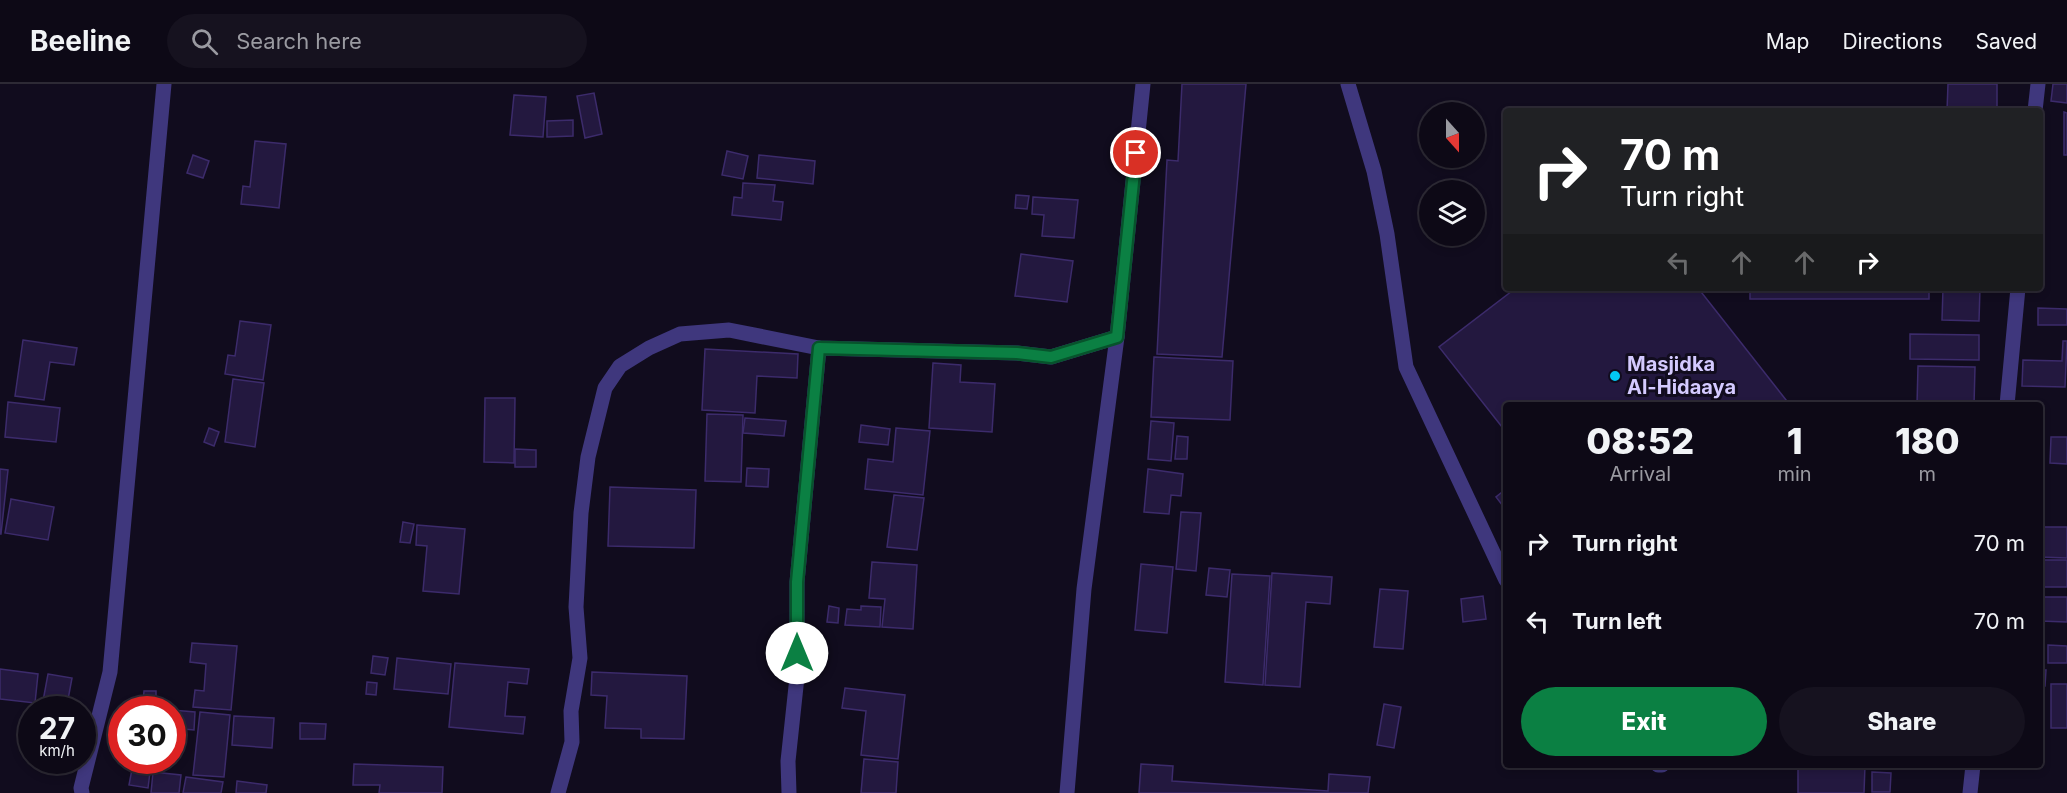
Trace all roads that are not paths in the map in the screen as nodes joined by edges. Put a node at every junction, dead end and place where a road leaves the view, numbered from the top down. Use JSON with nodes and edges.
{"nodes":[{"id":1,"x":164,"y":84,"type":"edge"},
{"id":2,"x":1143,"y":84,"type":"edge"},
{"id":3,"x":1348,"y":84,"type":"edge"},
{"id":4,"x":2038,"y":84,"type":"edge"},
{"id":5,"x":2035,"y":108,"type":"edge"},
{"id":6,"x":2018,"y":291,"type":"edge"},
{"id":7,"x":1117,"y":337,"type":"junction"},
{"id":8,"x":819,"y":348,"type":"junction"},
{"id":9,"x":2007,"y":402,"type":"edge"},
{"id":10,"x":1503,"y":574,"type":"edge"},
{"id":11,"x":1974,"y":768,"type":"edge"},
{"id":12,"x":82,"y":793,"type":"edge"},
{"id":13,"x":558,"y":793,"type":"edge"},
{"id":14,"x":789,"y":793,"type":"edge"},
{"id":15,"x":1067,"y":793,"type":"edge"},
{"id":16,"x":1970,"y":793,"type":"edge"}],
"edges":[{"from":1,"to":12,"type":"street"},
{"from":2,"to":7,"type":"street"},
{"from":3,"to":10,"type":"street"},
{"from":4,"to":5,"type":"street"},
{"from":6,"to":9,"type":"street"},
{"from":7,"to":8,"type":"street"},
{"from":7,"to":15,"type":"street"},
{"from":8,"to":13,"type":"street"},
{"from":8,"to":14,"type":"street"},
{"from":11,"to":16,"type":"street"}]}
